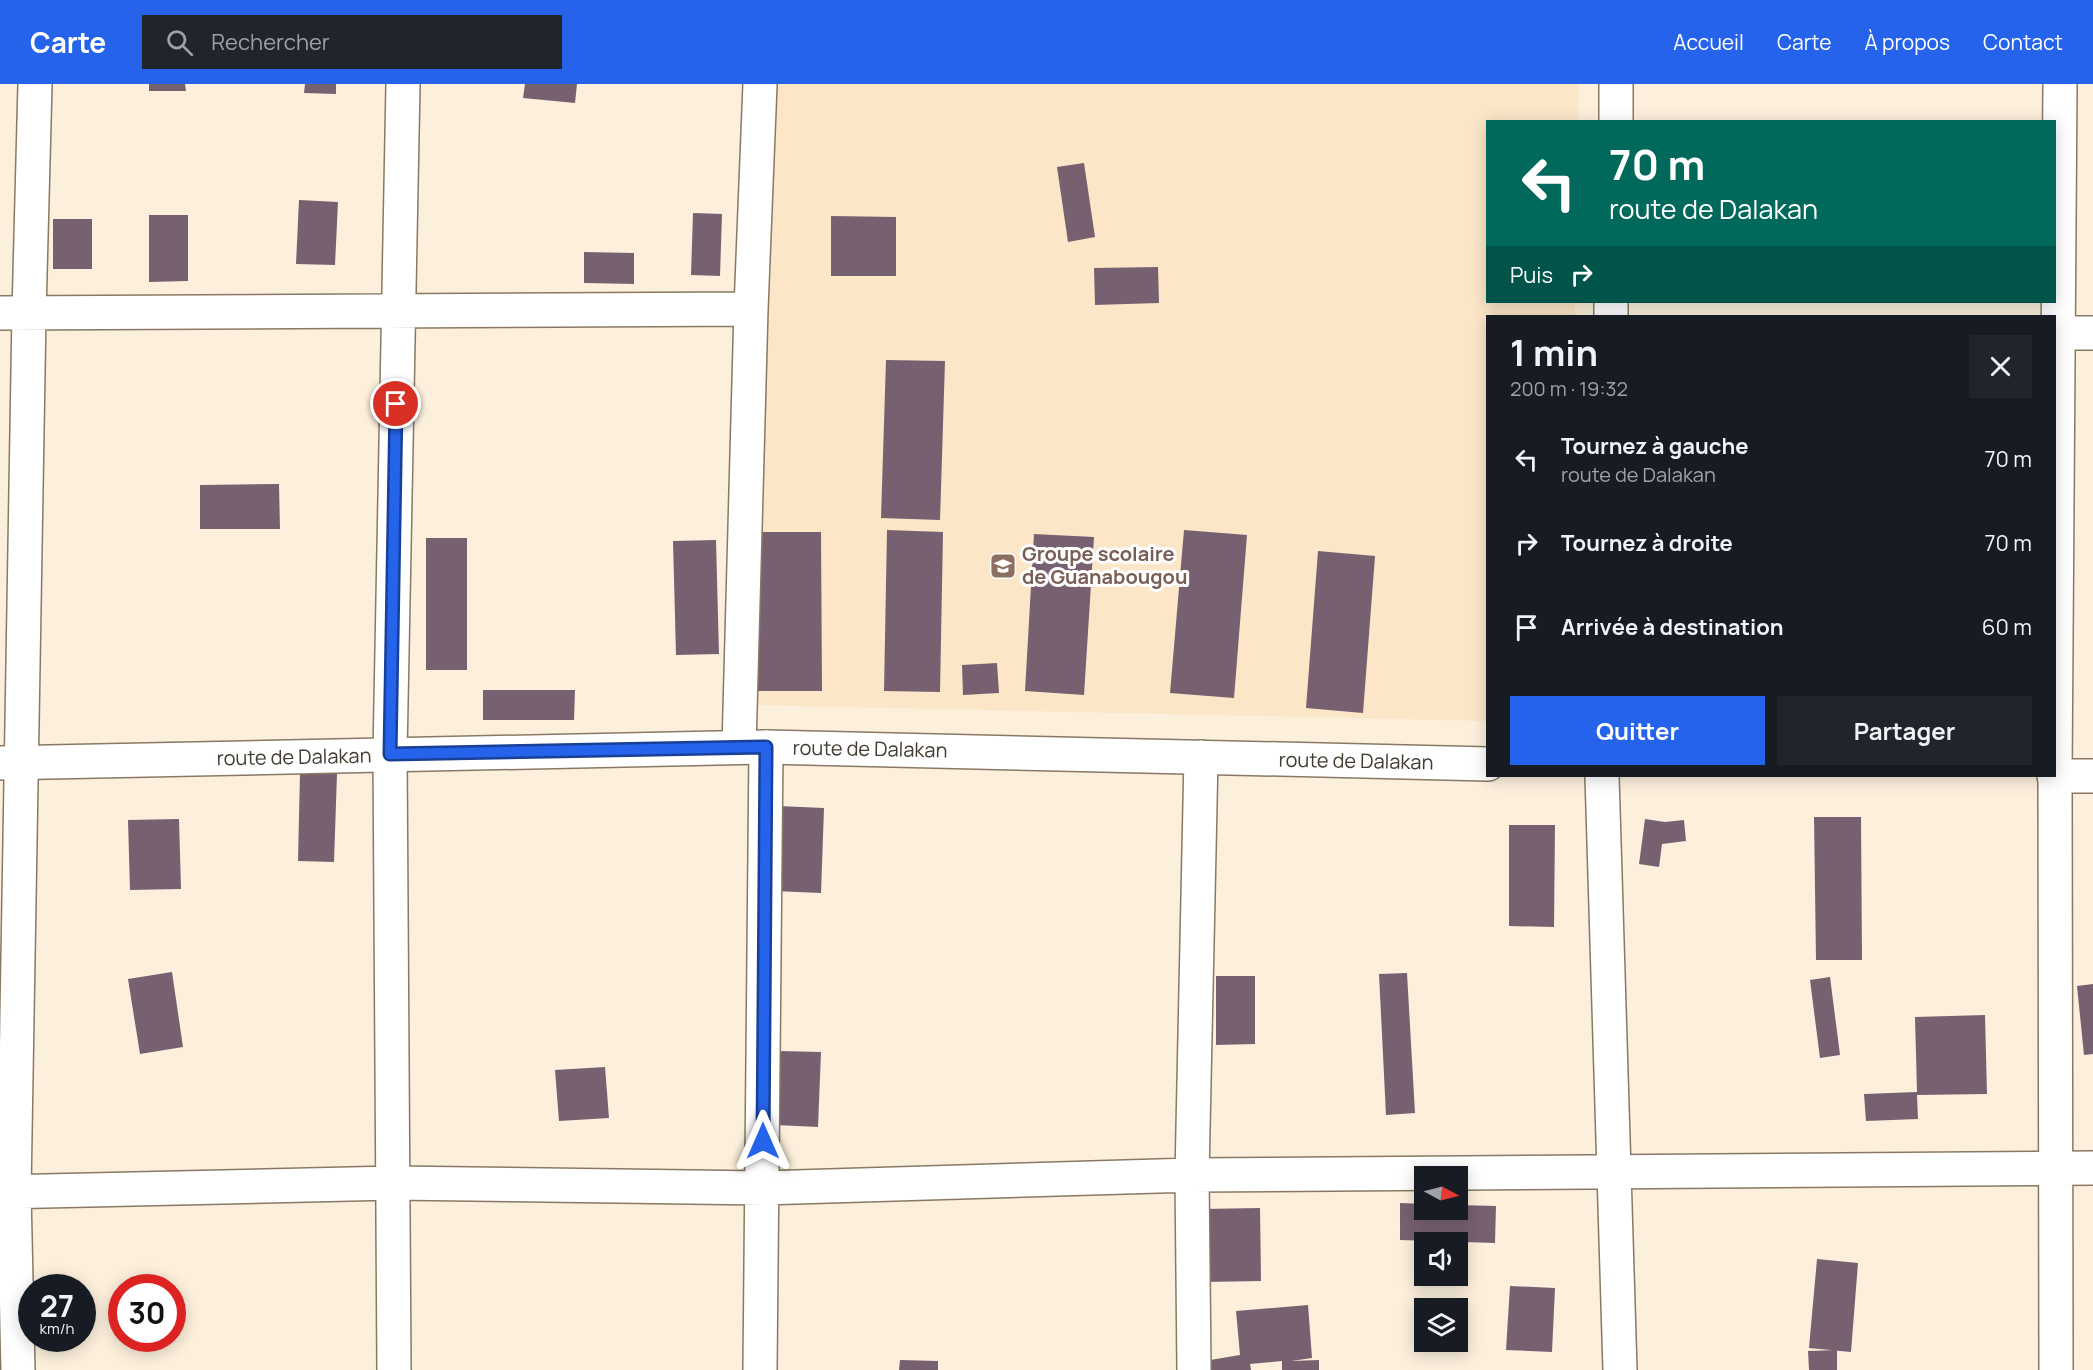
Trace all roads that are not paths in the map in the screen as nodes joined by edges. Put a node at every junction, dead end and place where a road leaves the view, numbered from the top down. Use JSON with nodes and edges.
{"nodes":[{"id":1,"x":35,"y":84,"type":"edge"},
{"id":2,"x":403,"y":84,"type":"edge"},
{"id":3,"x":759,"y":84,"type":"edge"},
{"id":4,"x":1616,"y":84,"type":"edge"},
{"id":5,"x":2060,"y":84,"type":"edge"},
{"id":6,"x":1616,"y":120,"type":"edge"},
{"id":7,"x":751,"y":309,"type":"junction"},
{"id":8,"x":397,"y":311,"type":"junction"},
{"id":9,"x":14,"y":313,"type":"edge"},
{"id":10,"x":2056,"y":333,"type":"edge"},
{"id":11,"x":2093,"y":333,"type":"edge"},
{"id":12,"x":752,"y":747,"type":"junction"},
{"id":13,"x":390,"y":754,"type":"junction"},
{"id":14,"x":1201,"y":757,"type":"junction"},
{"id":15,"x":10,"y":763,"type":"edge"},
{"id":16,"x":1486,"y":764,"type":"edge"},
{"id":17,"x":2056,"y":776,"type":"edge"},
{"id":18,"x":2093,"y":776,"type":"edge"},
{"id":19,"x":1602,"y":777,"type":"edge"},
{"id":20,"x":2054,"y":777,"type":"edge"},
{"id":21,"x":2055,"y":1168,"type":"junction"},
{"id":22,"x":2093,"y":1168,"type":"edge"},
{"id":23,"x":1613,"y":1173,"type":"junction"},
{"id":24,"x":1192,"y":1175,"type":"junction"},
{"id":25,"x":393,"y":1183,"type":"junction"},
{"id":26,"x":763,"y":1188,"type":"junction"},
{"id":27,"x":7,"y":1192,"type":"edge"},
{"id":28,"x":18,"y":1370,"type":"edge"},
{"id":29,"x":394,"y":1370,"type":"edge"},
{"id":30,"x":760,"y":1370,"type":"edge"},
{"id":31,"x":1194,"y":1370,"type":"edge"},
{"id":32,"x":1620,"y":1370,"type":"edge"},
{"id":33,"x":2056,"y":1370,"type":"edge"}],
"edges":[{"from":1,"to":9,"type":"street"},
{"from":2,"to":8,"type":"street"},
{"from":3,"to":7,"type":"street"},
{"from":4,"to":6,"type":"street"},
{"from":5,"to":10,"type":"street"},
{"from":7,"to":8,"type":"street"},
{"from":7,"to":12,"type":"street"},
{"from":8,"to":9,"type":"street"},
{"from":8,"to":13,"type":"street"},
{"from":9,"to":15,"type":"street"},
{"from":10,"to":11,"type":"street"},
{"from":12,"to":13,"type":"street","name":"route de Dalakan"},
{"from":12,"to":14,"type":"street","name":"route de Dalakan"},
{"from":12,"to":26,"type":"street"},
{"from":13,"to":15,"type":"street","name":"route de Dalakan"},
{"from":13,"to":25,"type":"street"},
{"from":14,"to":16,"type":"street","name":"route de Dalakan"},
{"from":14,"to":24,"type":"street"},
{"from":15,"to":27,"type":"street"},
{"from":17,"to":18,"type":"street"},
{"from":19,"to":23,"type":"street"},
{"from":20,"to":21,"type":"street"},
{"from":21,"to":22,"type":"street"},
{"from":21,"to":23,"type":"street"},
{"from":21,"to":33,"type":"street"},
{"from":23,"to":24,"type":"street"},
{"from":23,"to":32,"type":"street"},
{"from":24,"to":26,"type":"street"},
{"from":24,"to":31,"type":"street"},
{"from":25,"to":26,"type":"street"},
{"from":25,"to":27,"type":"street"},
{"from":25,"to":29,"type":"street"},
{"from":26,"to":30,"type":"street"},
{"from":27,"to":28,"type":"street"}]}
